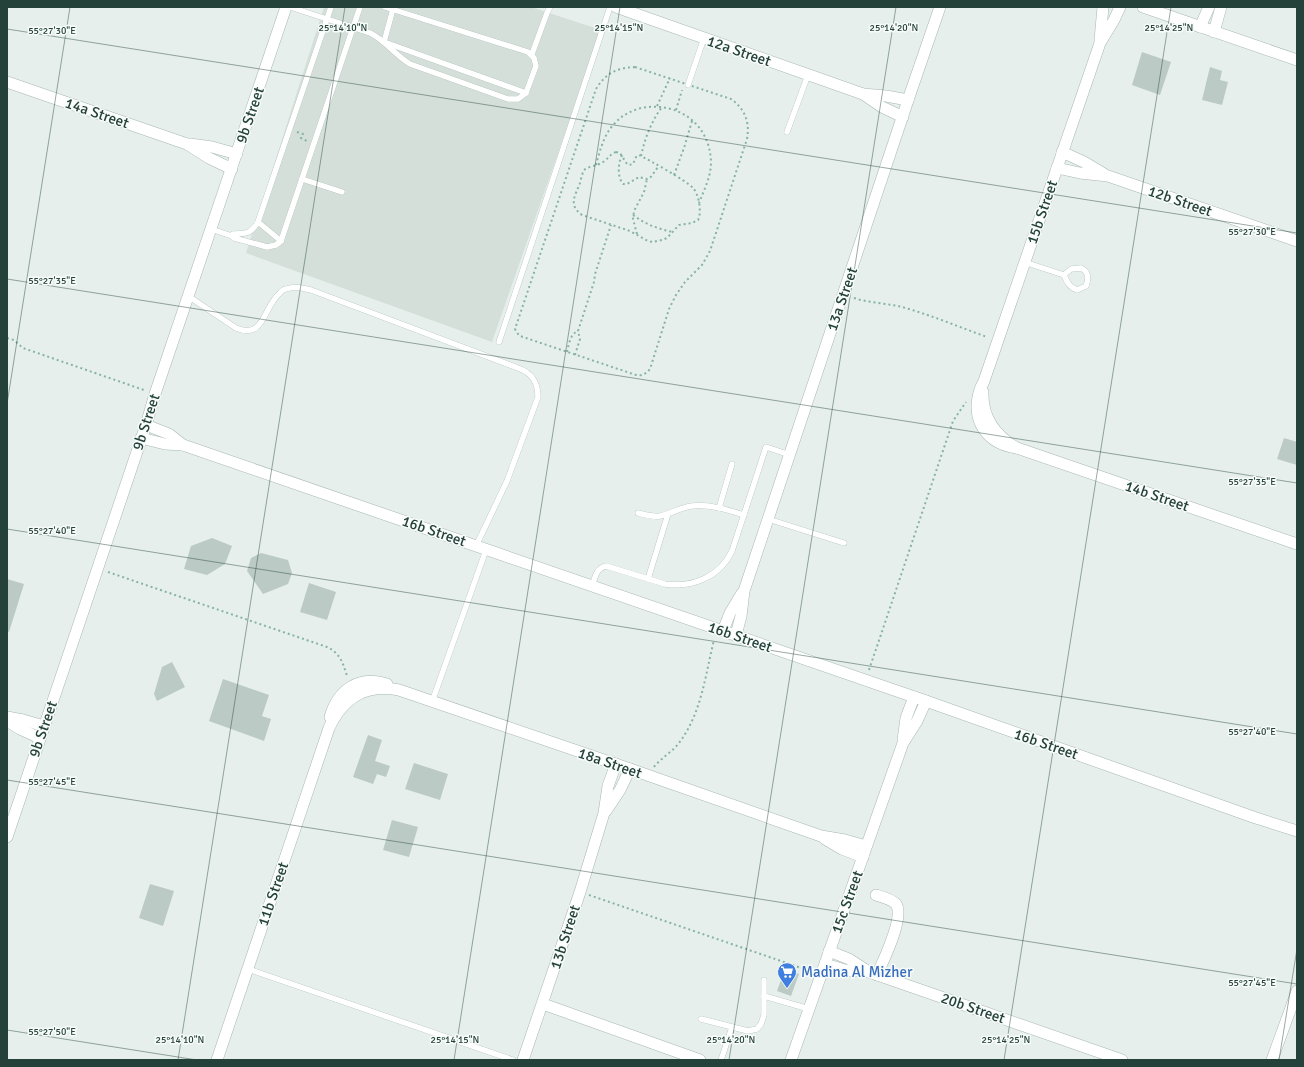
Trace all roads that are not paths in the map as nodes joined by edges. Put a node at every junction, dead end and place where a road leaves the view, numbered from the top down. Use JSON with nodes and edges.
{"nodes":[{"id":1,"x":286,"y":7,"type":"edge"},
{"id":2,"x":290,"y":7,"type":"edge"},
{"id":3,"x":331,"y":7,"type":"edge"},
{"id":4,"x":360,"y":7,"type":"edge"},
{"id":5,"x":385,"y":7,"type":"edge"},
{"id":6,"x":550,"y":7,"type":"edge"},
{"id":7,"x":610,"y":7,"type":"edge"},
{"id":8,"x":616,"y":7,"type":"edge"},
{"id":9,"x":940,"y":7,"type":"edge"},
{"id":10,"x":1103,"y":7,"type":"edge"},
{"id":11,"x":1120,"y":7,"type":"edge"},
{"id":12,"x":1143,"y":7,"type":"edge"},
{"id":13,"x":1209,"y":7,"type":"edge"},
{"id":14,"x":1221,"y":7,"type":"edge"},
{"id":15,"x":393,"y":9,"type":"junction"},
{"id":16,"x":546,"y":10,"type":"edge"},
{"id":17,"x":327,"y":19,"type":"junction"},
{"id":18,"x":1200,"y":27,"type":"junction"},
{"id":19,"x":353,"y":28,"type":"junction"},
{"id":20,"x":1214,"y":32,"type":"junction"},
{"id":21,"x":704,"y":38,"type":"junction"},
{"id":22,"x":384,"y":42,"type":"junction"},
{"id":23,"x":1100,"y":43,"type":"junction"},
{"id":24,"x":532,"y":54,"type":"junction"},
{"id":25,"x":1297,"y":60,"type":"edge"},
{"id":26,"x":808,"y":75,"type":"junction"},
{"id":27,"x":7,"y":82,"type":"edge"},
{"id":28,"x":686,"y":84,"type":"road end"},
{"id":29,"x":526,"y":93,"type":"junction"},
{"id":30,"x":863,"y":94,"type":"junction"},
{"id":31,"x":908,"y":100,"type":"junction"},
{"id":32,"x":903,"y":117,"type":"junction"},
{"id":33,"x":787,"y":132,"type":"dead end"},
{"id":34,"x":187,"y":144,"type":"junction"},
{"id":35,"x":1062,"y":152,"type":"junction"},
{"id":36,"x":237,"y":154,"type":"junction"},
{"id":37,"x":1057,"y":168,"type":"junction"},
{"id":38,"x":232,"y":169,"type":"junction"},
{"id":39,"x":1108,"y":176,"type":"junction"},
{"id":40,"x":302,"y":179,"type":"junction"},
{"id":41,"x":342,"y":192,"type":"dead end"},
{"id":42,"x":258,"y":222,"type":"junction"},
{"id":43,"x":212,"y":229,"type":"junction"},
{"id":44,"x":232,"y":236,"type":"junction"},
{"id":45,"x":281,"y":241,"type":"junction"},
{"id":46,"x":1297,"y":241,"type":"edge"},
{"id":47,"x":1024,"y":262,"type":"junction"},
{"id":48,"x":1064,"y":275,"type":"junction"},
{"id":49,"x":188,"y":296,"type":"junction"},
{"id":50,"x":499,"y":342,"type":"dead end"},
{"id":51,"x":985,"y":423,"type":"joint"},
{"id":52,"x":146,"y":425,"type":"junction"},
{"id":53,"x":141,"y":438,"type":"junction"},
{"id":54,"x":183,"y":445,"type":"junction"},
{"id":55,"x":790,"y":455,"type":"junction"},
{"id":56,"x":732,"y":464,"type":"dead end"},
{"id":57,"x":719,"y":508,"type":"junction"},
{"id":58,"x":638,"y":514,"type":"dead end"},
{"id":59,"x":668,"y":514,"type":"junction"},
{"id":60,"x":744,"y":514,"type":"junction"},
{"id":61,"x":768,"y":519,"type":"junction"},
{"id":62,"x":844,"y":543,"type":"dead end"},
{"id":63,"x":1297,"y":544,"type":"edge"},
{"id":64,"x":476,"y":546,"type":"junction"},
{"id":65,"x":486,"y":550,"type":"junction"},
{"id":66,"x":648,"y":579,"type":"junction"},
{"id":67,"x":592,"y":586,"type":"junction"},
{"id":68,"x":744,"y":591,"type":"junction"},
{"id":69,"x":720,"y":630,"type":"junction"},
{"id":70,"x":736,"y":636,"type":"junction"},
{"id":71,"x":353,"y":691,"type":"joint"},
{"id":72,"x":914,"y":697,"type":"junction"},
{"id":73,"x":926,"y":701,"type":"junction"},
{"id":74,"x":432,"y":702,"type":"junction"},
{"id":75,"x":7,"y":718,"type":"edge"},
{"id":76,"x":7,"y":721,"type":"edge"},
{"id":77,"x":44,"y":726,"type":"junction"},
{"id":78,"x":40,"y":738,"type":"junction"},
{"id":79,"x":903,"y":743,"type":"junction"},
{"id":80,"x":616,"y":764,"type":"junction"},
{"id":81,"x":630,"y":769,"type":"junction"},
{"id":82,"x":604,"y":813,"type":"junction"},
{"id":83,"x":1297,"y":831,"type":"edge"},
{"id":84,"x":821,"y":836,"type":"junction"},
{"id":85,"x":7,"y":837,"type":"edge"},
{"id":86,"x":866,"y":846,"type":"junction"},
{"id":87,"x":863,"y":857,"type":"junction"},
{"id":88,"x":876,"y":895,"type":"dead end"},
{"id":89,"x":830,"y":951,"type":"junction"},
{"id":90,"x":823,"y":969,"type":"junction"},
{"id":91,"x":248,"y":970,"type":"junction"},
{"id":92,"x":873,"y":974,"type":"junction"},
{"id":93,"x":764,"y":980,"type":"dead end"},
{"id":94,"x":1297,"y":991,"type":"edge"},
{"id":95,"x":764,"y":996,"type":"junction"},
{"id":96,"x":543,"y":1004,"type":"junction"},
{"id":97,"x":809,"y":1009,"type":"junction"},
{"id":98,"x":701,"y":1019,"type":"dead end"},
{"id":99,"x":732,"y":1027,"type":"junction"},
{"id":100,"x":217,"y":1060,"type":"edge"},
{"id":101,"x":512,"y":1060,"type":"edge"},
{"id":102,"x":523,"y":1060,"type":"edge"},
{"id":103,"x":700,"y":1060,"type":"edge"},
{"id":104,"x":721,"y":1060,"type":"edge"},
{"id":105,"x":790,"y":1060,"type":"edge"},
{"id":106,"x":1122,"y":1060,"type":"edge"},
{"id":107,"x":1272,"y":1060,"type":"edge"}],
"edges":[{"from":1,"to":36,"type":"street","name":"9b Street"},
{"from":2,"to":17,"type":"lane"},
{"from":3,"to":17,"type":"lane"},
{"from":4,"to":19,"type":"lane"},
{"from":5,"to":15,"type":"lane"},
{"from":6,"to":16,"type":"lane"},
{"from":7,"to":50,"type":"lane"},
{"from":8,"to":21,"type":"street","name":"12a Street"},
{"from":9,"to":31,"type":"street","name":"13a Street"},
{"from":10,"to":23,"type":"street","name":"15b Street"},
{"from":11,"to":23,"type":"street","name":"15b Street"},
{"from":12,"to":18,"type":"street"},
{"from":13,"to":18,"type":"street"},
{"from":14,"to":20,"type":"street"},
{"from":15,"to":22,"type":"lane"},
{"from":15,"to":24,"type":"lane"},
{"from":16,"to":24,"type":"lane"},
{"from":17,"to":19,"type":"lane"},
{"from":17,"to":42,"type":"lane"},
{"from":18,"to":20,"type":"street"},
{"from":19,"to":22,"type":"lane"},
{"from":19,"to":40,"type":"lane"},
{"from":20,"to":25,"type":"street"},
{"from":21,"to":26,"type":"street","name":"12a Street"},
{"from":21,"to":28,"type":"lane"},
{"from":22,"to":29,"type":"lane"},
{"from":22,"to":29,"type":"lane"},
{"from":23,"to":35,"type":"street","name":"15b Street"},
{"from":24,"to":29,"type":"lane"},
{"from":26,"to":30,"type":"street","name":"12a Street"},
{"from":26,"to":33,"type":"lane"},
{"from":27,"to":34,"type":"street","name":"14a Street"},
{"from":30,"to":31,"type":"street","name":"12a Street"},
{"from":30,"to":32,"type":"street","name":"12a Street"},
{"from":31,"to":32,"type":"street","name":"13a Street"},
{"from":32,"to":55,"type":"street","name":"13a Street"},
{"from":34,"to":36,"type":"street","name":"14a Street"},
{"from":34,"to":38,"type":"street","name":"14a Street"},
{"from":35,"to":37,"type":"street","name":"15b Street"},
{"from":35,"to":39,"type":"street","name":"12b Street"},
{"from":36,"to":38,"type":"street","name":"9b Street"},
{"from":37,"to":39,"type":"street","name":"12b Street"},
{"from":37,"to":47,"type":"street","name":"15b Street"},
{"from":38,"to":43,"type":"street","name":"9b Street"},
{"from":39,"to":46,"type":"street","name":"12b Street"},
{"from":40,"to":41,"type":"lane"},
{"from":40,"to":45,"type":"lane"},
{"from":42,"to":44,"type":"lane"},
{"from":42,"to":45,"type":"lane"},
{"from":43,"to":44,"type":"lane"},
{"from":43,"to":49,"type":"street","name":"9b Street"},
{"from":44,"to":45,"type":"lane"},
{"from":47,"to":48,"type":"lane"},
{"from":47,"to":51,"type":"street","name":"15b Street"},
{"from":48,"to":48,"type":"lane"},
{"from":49,"to":52,"type":"street","name":"9b Street"},
{"from":49,"to":64,"type":"lane"},
{"from":51,"to":63,"type":"street","name":"14b Street"},
{"from":52,"to":53,"type":"street","name":"9b Street"},
{"from":52,"to":54,"type":"street","name":"16b Street"},
{"from":53,"to":54,"type":"street","name":"16b Street"},
{"from":53,"to":77,"type":"street","name":"9b Street"},
{"from":54,"to":64,"type":"street","name":"16b Street"},
{"from":55,"to":60,"type":"lane"},
{"from":55,"to":61,"type":"street","name":"13a Street"},
{"from":56,"to":57,"type":"lane"},
{"from":57,"to":59,"type":"lane"},
{"from":57,"to":60,"type":"lane"},
{"from":58,"to":59,"type":"lane"},
{"from":59,"to":66,"type":"lane"},
{"from":60,"to":66,"type":"lane"},
{"from":61,"to":62,"type":"lane"},
{"from":61,"to":68,"type":"street","name":"13a Street"},
{"from":64,"to":65,"type":"street","name":"16b Street"},
{"from":65,"to":67,"type":"street","name":"16b Street"},
{"from":65,"to":74,"type":"lane"},
{"from":66,"to":67,"type":"lane"},
{"from":67,"to":69,"type":"street","name":"16b Street"},
{"from":68,"to":69,"type":"street","name":"13a Street"},
{"from":68,"to":70,"type":"street","name":"13a Street"},
{"from":69,"to":70,"type":"street","name":"16b Street"},
{"from":70,"to":72,"type":"street","name":"16b Street"},
{"from":71,"to":74,"type":"street","name":"18a Street"},
{"from":71,"to":91,"type":"street","name":"11b Street"},
{"from":72,"to":73,"type":"street","name":"16b Street"},
{"from":72,"to":79,"type":"street","name":"15c Street"},
{"from":73,"to":79,"type":"street","name":"15c Street"},
{"from":73,"to":83,"type":"street","name":"16b Street"},
{"from":74,"to":80,"type":"street","name":"18a Street"},
{"from":75,"to":77,"type":"street"},
{"from":76,"to":78,"type":"street"},
{"from":77,"to":78,"type":"street","name":"9b Street"},
{"from":78,"to":85,"type":"street","name":"9b Street"},
{"from":79,"to":86,"type":"street","name":"15c Street"},
{"from":80,"to":81,"type":"street","name":"18a Street"},
{"from":80,"to":82,"type":"street","name":"13b Street"},
{"from":81,"to":82,"type":"street","name":"13b Street"},
{"from":81,"to":84,"type":"street","name":"18a Street"},
{"from":82,"to":96,"type":"street","name":"13b Street"},
{"from":84,"to":86,"type":"street","name":"18a Street"},
{"from":84,"to":87,"type":"street","name":"18a Street"},
{"from":86,"to":87,"type":"street","name":"15c Street"},
{"from":87,"to":89,"type":"street","name":"15c Street"},
{"from":88,"to":92,"type":"street"},
{"from":89,"to":90,"type":"street","name":"15c Street"},
{"from":89,"to":92,"type":"street","name":"20b Street"},
{"from":90,"to":92,"type":"street","name":"20b Street"},
{"from":90,"to":97,"type":"street","name":"15c Street"},
{"from":91,"to":100,"type":"street","name":"11b Street"},
{"from":91,"to":101,"type":"lane"},
{"from":92,"to":106,"type":"street","name":"20b Street"},
{"from":93,"to":95,"type":"lane"},
{"from":94,"to":107,"type":"street"},
{"from":95,"to":97,"type":"lane"},
{"from":95,"to":99,"type":"lane"},
{"from":96,"to":102,"type":"street","name":"13b Street"},
{"from":96,"to":103,"type":"street"},
{"from":97,"to":105,"type":"street","name":"15c Street"},
{"from":98,"to":99,"type":"lane"},
{"from":99,"to":104,"type":"lane"}]}
